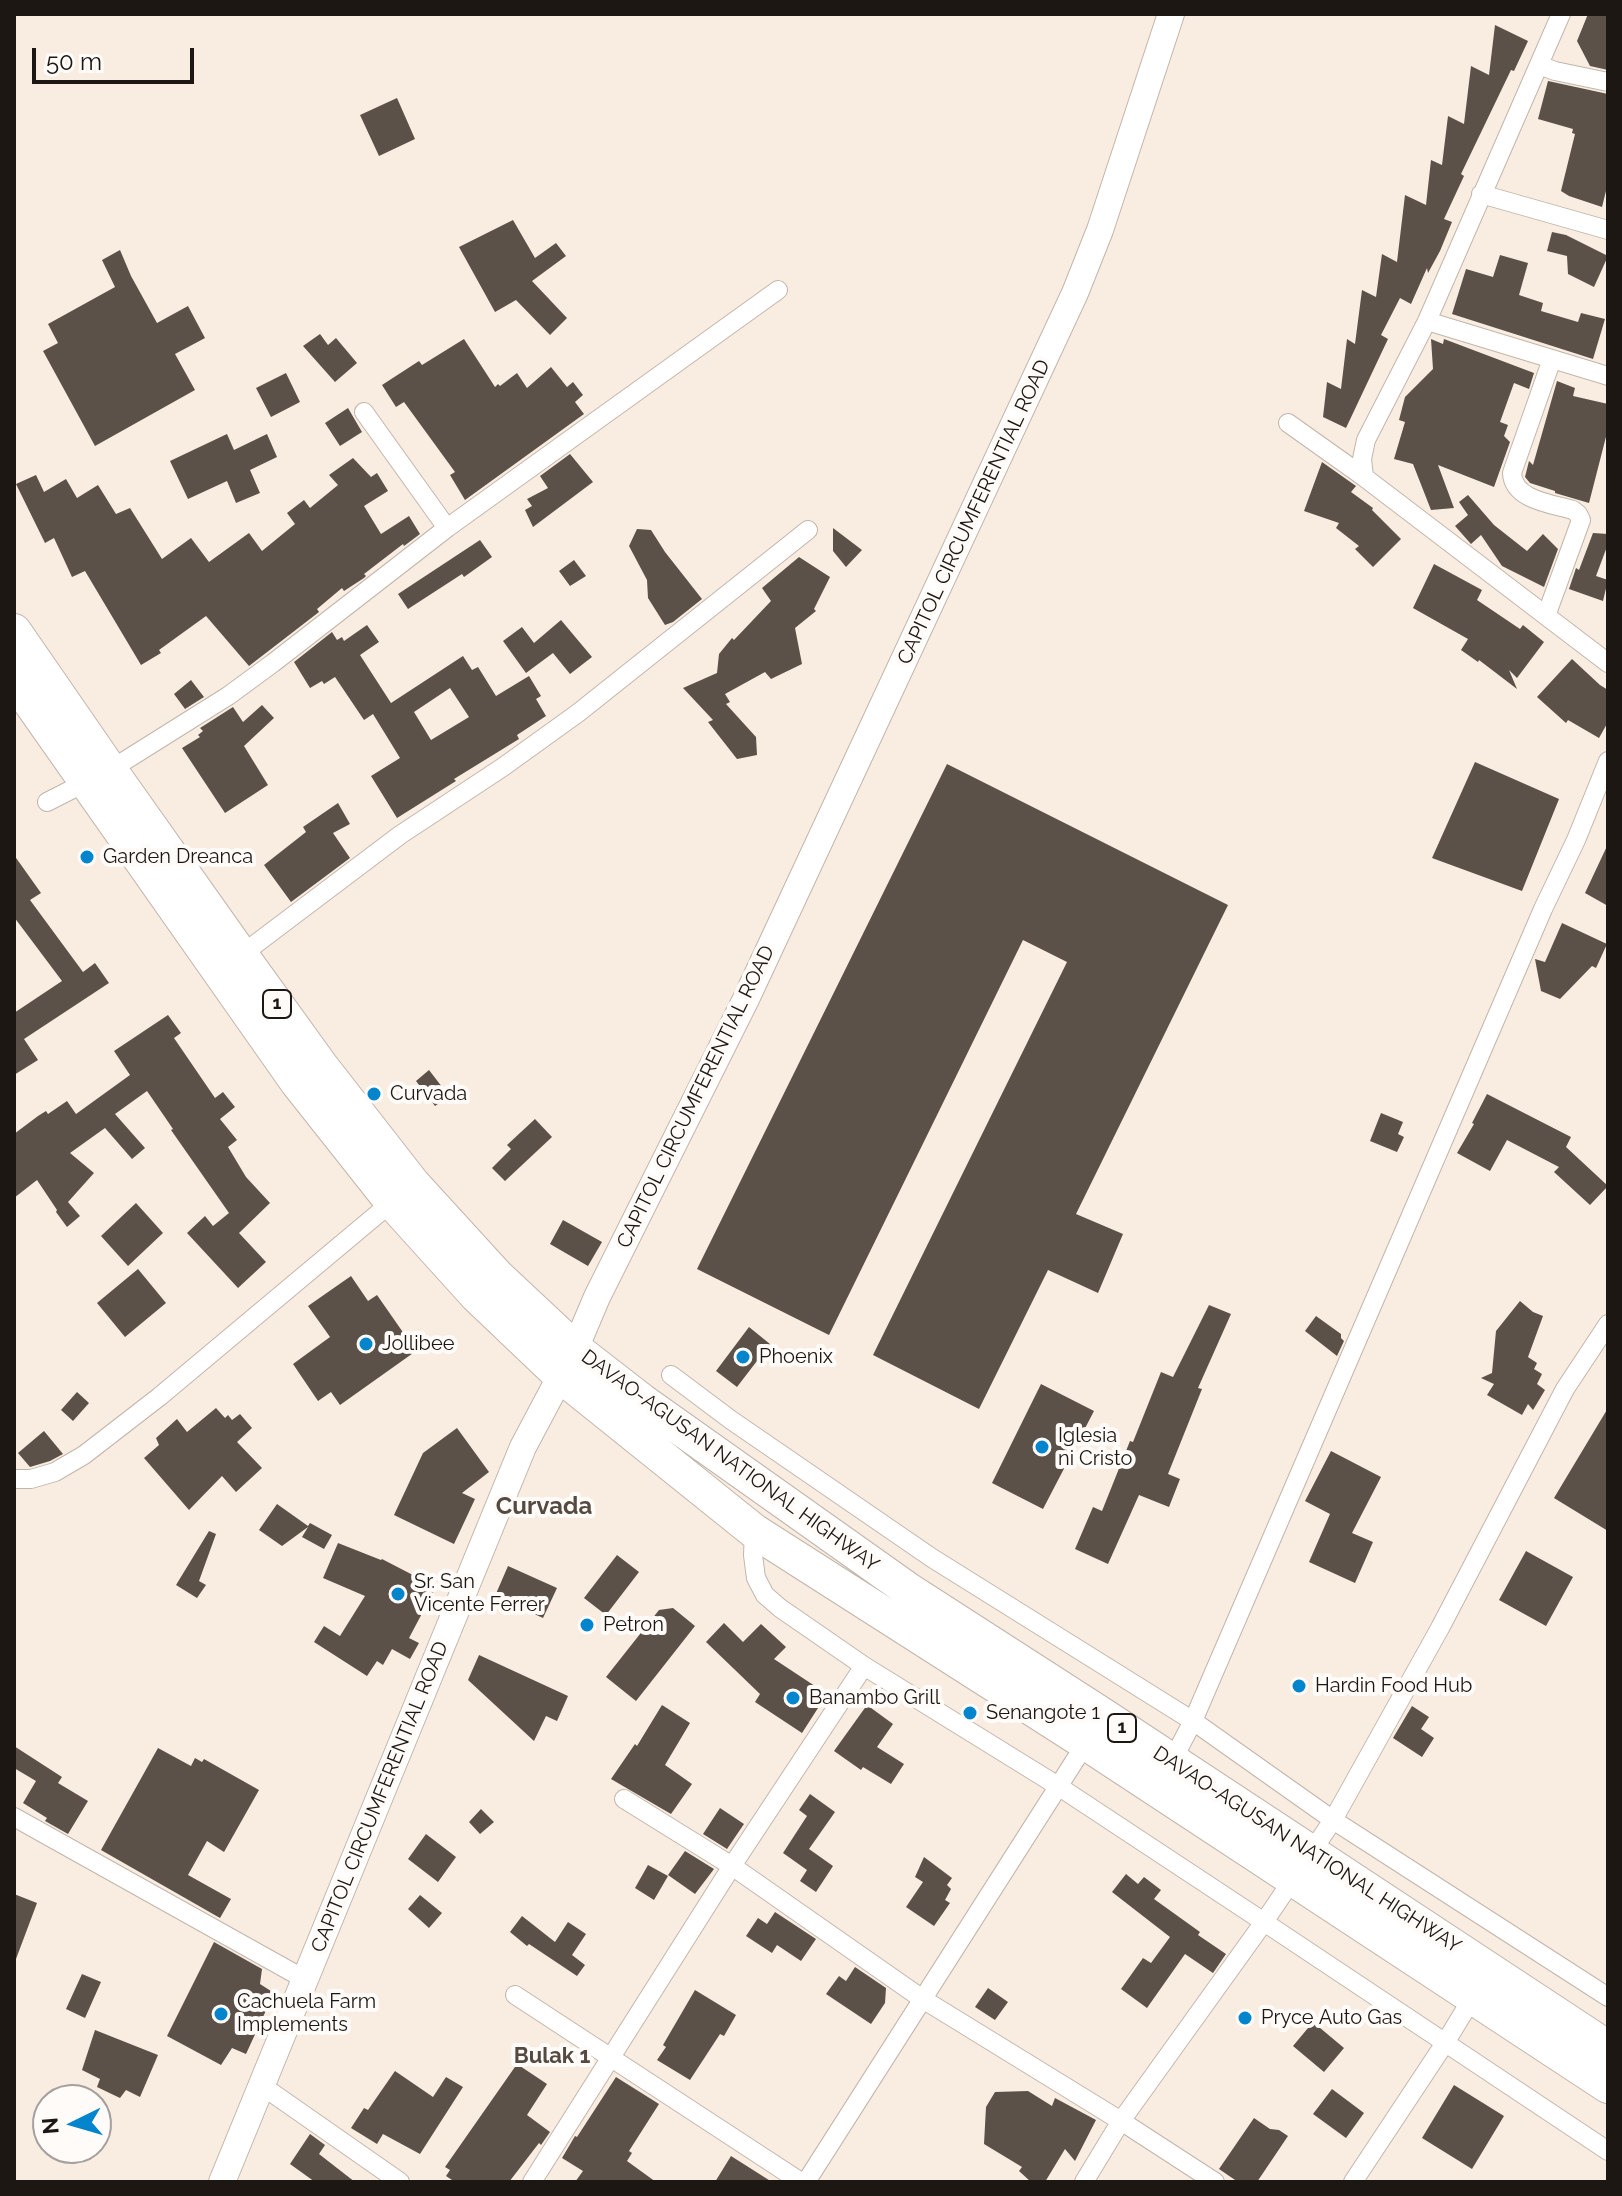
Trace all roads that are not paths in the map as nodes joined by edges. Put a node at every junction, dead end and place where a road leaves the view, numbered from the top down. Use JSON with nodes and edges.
{"nodes":[{"id":1,"x":1171,"y":14,"type":"edge"},
{"id":2,"x":1561,"y":14,"type":"edge"},
{"id":3,"x":1539,"y":65,"type":"junction"},
{"id":4,"x":1608,"y":82,"type":"edge"},
{"id":5,"x":1481,"y":194,"type":"junction"},
{"id":6,"x":1608,"y":230,"type":"edge"},
{"id":7,"x":778,"y":290,"type":"dead end"},
{"id":8,"x":1427,"y":321,"type":"junction"},
{"id":9,"x":1552,"y":359,"type":"junction"},
{"id":10,"x":1608,"y":376,"type":"edge"},
{"id":11,"x":364,"y":412,"type":"dead end"},
{"id":12,"x":1288,"y":423,"type":"dead end"},
{"id":13,"x":1364,"y":477,"type":"junction"},
{"id":14,"x":447,"y":528,"type":"junction"},
{"id":15,"x":808,"y":530,"type":"dead end"},
{"id":16,"x":1546,"y":616,"type":"junction"},
{"id":17,"x":14,"y":631,"type":"edge"},
{"id":18,"x":1608,"y":663,"type":"edge"},
{"id":19,"x":14,"y":679,"type":"edge"},
{"id":20,"x":1608,"y":761,"type":"edge"},
{"id":21,"x":98,"y":776,"type":"junction"},
{"id":22,"x":47,"y":802,"type":"dead end"},
{"id":23,"x":241,"y":955,"type":"junction"},
{"id":24,"x":392,"y":1202,"type":"junction"},
{"id":25,"x":1608,"y":1324,"type":"edge"},
{"id":26,"x":568,"y":1363,"type":"junction"},
{"id":27,"x":671,"y":1375,"type":"dead end"},
{"id":28,"x":14,"y":1479,"type":"edge"},
{"id":29,"x":754,"y":1531,"type":"junction"},
{"id":30,"x":864,"y":1666,"type":"junction"},
{"id":31,"x":1193,"y":1721,"type":"junction"},
{"id":32,"x":1086,"y":1743,"type":"junction"},
{"id":33,"x":1172,"y":1761,"type":"junction"},
{"id":34,"x":1058,"y":1786,"type":"junction"},
{"id":35,"x":624,"y":1799,"type":"dead end"},
{"id":36,"x":14,"y":1817,"type":"edge"},
{"id":37,"x":1333,"y":1820,"type":"junction"},
{"id":38,"x":732,"y":1866,"type":"junction"},
{"id":39,"x":1302,"y":1866,"type":"junction"},
{"id":40,"x":1264,"y":1922,"type":"junction"},
{"id":41,"x":306,"y":1980,"type":"junction"},
{"id":42,"x":515,"y":1995,"type":"dead end"},
{"id":43,"x":1473,"y":1997,"type":"junction"},
{"id":44,"x":1608,"y":1997,"type":"edge"},
{"id":45,"x":921,"y":1998,"type":"junction"},
{"id":46,"x":1445,"y":2043,"type":"junction"},
{"id":47,"x":1608,"y":2048,"type":"edge"},
{"id":48,"x":610,"y":2058,"type":"junction"},
{"id":49,"x":261,"y":2085,"type":"junction"},
{"id":50,"x":1608,"y":2086,"type":"edge"},
{"id":51,"x":1121,"y":2121,"type":"junction"},
{"id":52,"x":1608,"y":2151,"type":"edge"},
{"id":53,"x":222,"y":2182,"type":"edge"},
{"id":54,"x":400,"y":2182,"type":"edge"},
{"id":55,"x":532,"y":2182,"type":"edge"},
{"id":56,"x":803,"y":2182,"type":"edge"},
{"id":57,"x":1084,"y":2182,"type":"edge"},
{"id":58,"x":1215,"y":2182,"type":"edge"},
{"id":59,"x":1353,"y":2182,"type":"edge"}],
"edges":[{"from":1,"to":26,"type":"main road","name":"CAPITOL CIRCUMFERENTIAL ROAD"},
{"from":2,"to":3,"type":"street"},
{"from":3,"to":4,"type":"street"},
{"from":3,"to":5,"type":"street"},
{"from":5,"to":6,"type":"street"},
{"from":5,"to":8,"type":"street"},
{"from":7,"to":14,"type":"street"},
{"from":8,"to":9,"type":"street"},
{"from":8,"to":13,"type":"street"},
{"from":9,"to":10,"type":"street"},
{"from":9,"to":16,"type":"street"},
{"from":11,"to":14,"type":"street"},
{"from":12,"to":13,"type":"street"},
{"from":13,"to":16,"type":"street"},
{"from":14,"to":21,"type":"street"},
{"from":15,"to":23,"type":"street"},
{"from":16,"to":18,"type":"street"},
{"from":17,"to":21,"type":"highway","name":"DAVAO-AGUSAN NATIONAL HIGHWAY","number":"1"},
{"from":19,"to":21,"type":"highway","name":"DAVAO-AGUSAN NATIONAL HIGHWAY","number":"1"},
{"from":20,"to":31,"type":"street"},
{"from":21,"to":22,"type":"street"},
{"from":21,"to":23,"type":"highway","name":"DAVAO-AGUSAN NATIONAL HIGHWAY","number":"1"},
{"from":21,"to":24,"type":"highway","name":"DAVAO-AGUSAN NATIONAL HIGHWAY","number":"1"},
{"from":23,"to":26,"type":"highway","name":"DAVAO-AGUSAN NATIONAL HIGHWAY","number":"1"},
{"from":24,"to":26,"type":"highway","name":"DAVAO-AGUSAN NATIONAL HIGHWAY","number":"1"},
{"from":24,"to":28,"type":"street"},
{"from":25,"to":37,"type":"street"},
{"from":26,"to":29,"type":"highway","name":"DAVAO-AGUSAN NATIONAL HIGHWAY","number":"1"},
{"from":26,"to":33,"type":"highway","name":"DAVAO-AGUSAN NATIONAL HIGHWAY","number":"1"},
{"from":26,"to":41,"type":"main road","name":"CAPITOL CIRCUMFERENTIAL ROAD"},
{"from":27,"to":31,"type":"street"},
{"from":29,"to":30,"type":"street"},
{"from":29,"to":32,"type":"highway","name":"DAVAO-AGUSAN NATIONAL HIGHWAY","number":"1"},
{"from":30,"to":34,"type":"street"},
{"from":30,"to":38,"type":"street"},
{"from":31,"to":33,"type":"street"},
{"from":31,"to":37,"type":"street"},
{"from":32,"to":34,"type":"street"},
{"from":32,"to":39,"type":"highway","name":"DAVAO-AGUSAN NATIONAL HIGHWAY","number":"1"},
{"from":33,"to":39,"type":"highway","name":"DAVAO-AGUSAN NATIONAL HIGHWAY","number":"1"},
{"from":34,"to":40,"type":"street"},
{"from":34,"to":45,"type":"street"},
{"from":35,"to":38,"type":"street"},
{"from":36,"to":41,"type":"street"},
{"from":37,"to":39,"type":"street"},
{"from":37,"to":44,"type":"street"},
{"from":38,"to":45,"type":"street"},
{"from":38,"to":48,"type":"street"},
{"from":39,"to":40,"type":"street"},
{"from":39,"to":43,"type":"highway","name":"DAVAO-AGUSAN NATIONAL HIGHWAY","number":"1"},
{"from":39,"to":47,"type":"highway","name":"DAVAO-AGUSAN NATIONAL HIGHWAY","number":"1"},
{"from":40,"to":46,"type":"street"},
{"from":40,"to":51,"type":"street"},
{"from":41,"to":49,"type":"main road","name":"CAPITOL CIRCUMFERENTIAL ROAD"},
{"from":42,"to":48,"type":"street"},
{"from":43,"to":46,"type":"street"},
{"from":43,"to":50,"type":"highway","name":"DAVAO-AGUSAN NATIONAL HIGHWAY","number":"1"},
{"from":45,"to":51,"type":"street"},
{"from":45,"to":56,"type":"street"},
{"from":46,"to":52,"type":"street"},
{"from":46,"to":59,"type":"street"},
{"from":48,"to":55,"type":"street"},
{"from":48,"to":56,"type":"street"},
{"from":49,"to":53,"type":"main road","name":"CAPITOL CIRCUMFERENTIAL ROAD"},
{"from":49,"to":54,"type":"street"},
{"from":51,"to":57,"type":"street"},
{"from":51,"to":58,"type":"street"}]}
